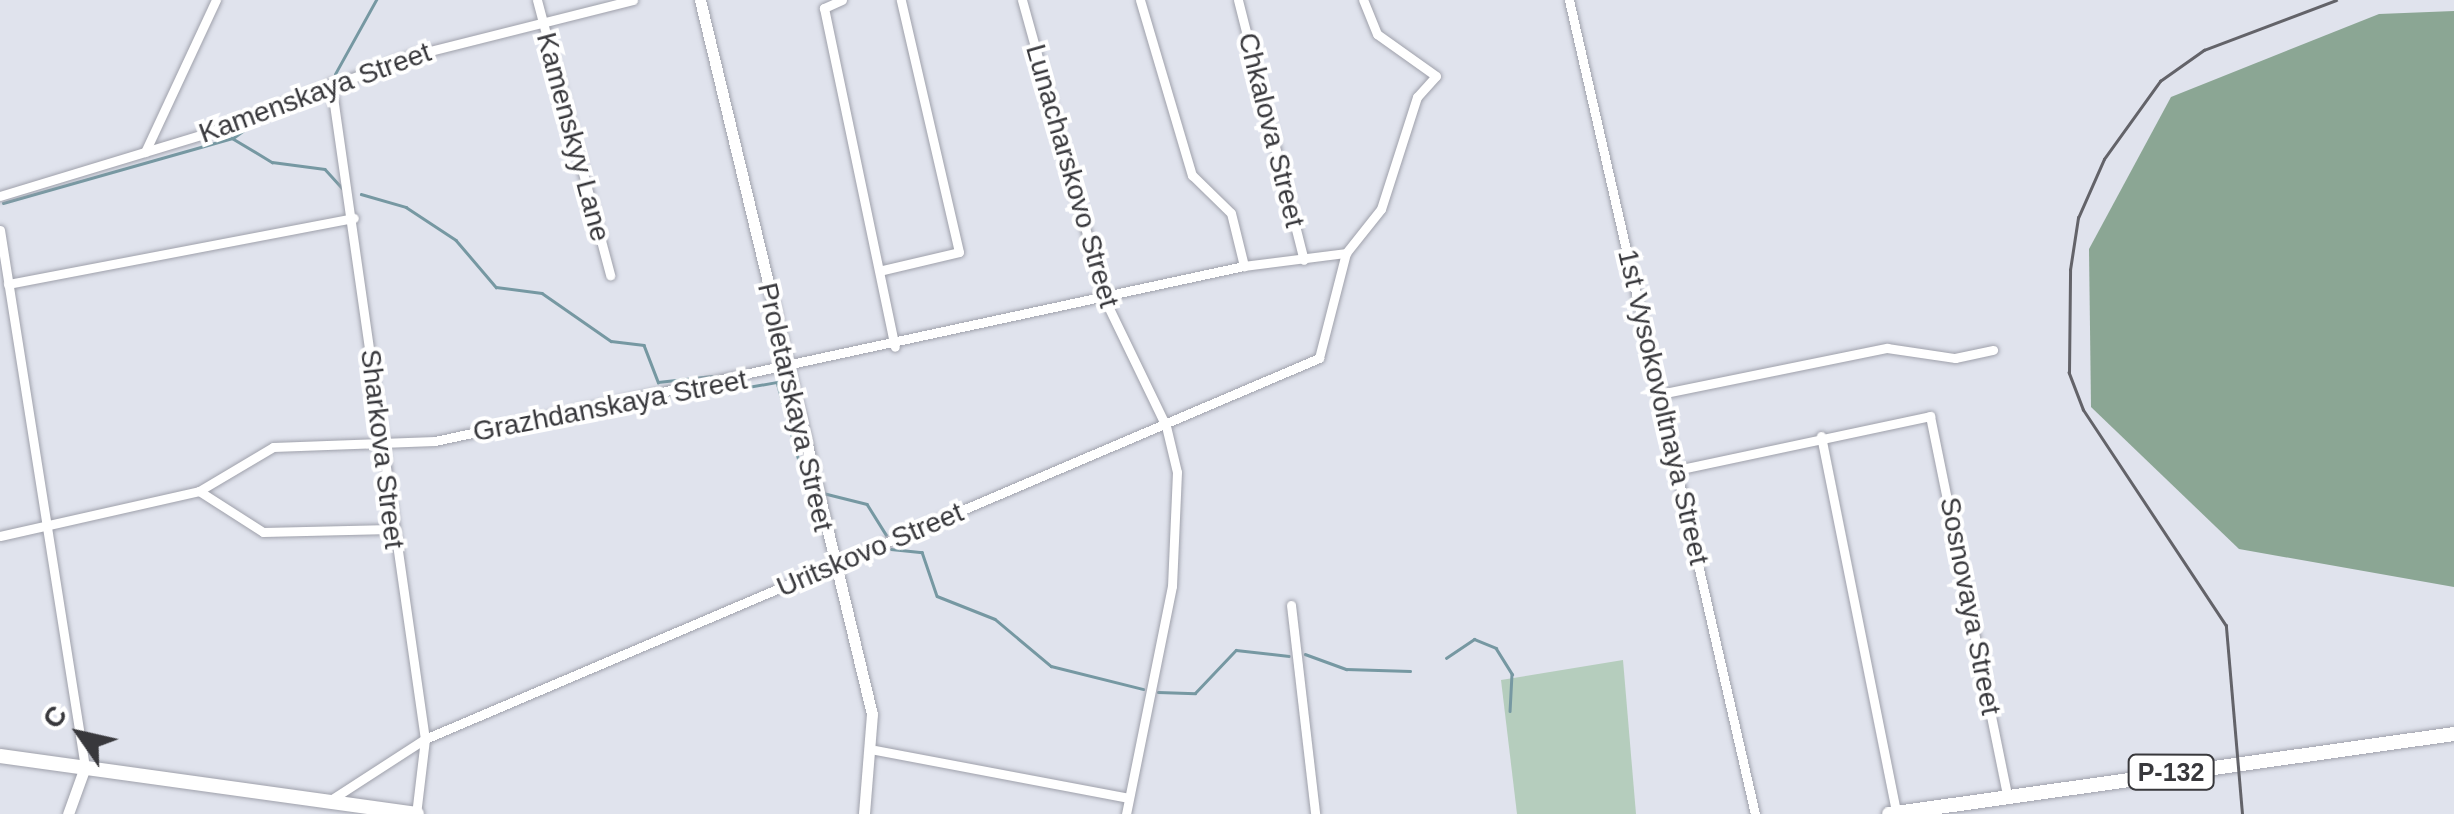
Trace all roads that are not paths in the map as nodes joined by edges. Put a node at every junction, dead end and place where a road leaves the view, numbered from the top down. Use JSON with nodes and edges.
{"nodes":[{"id":1,"x":216,"y":0,"type":"edge"},
{"id":2,"x":537,"y":0,"type":"edge"},
{"id":3,"x":633,"y":0,"type":"edge"},
{"id":4,"x":700,"y":0,"type":"edge"},
{"id":5,"x":842,"y":0,"type":"edge"},
{"id":6,"x":900,"y":0,"type":"edge"},
{"id":7,"x":1022,"y":0,"type":"edge"},
{"id":8,"x":1140,"y":0,"type":"edge"},
{"id":9,"x":1238,"y":0,"type":"edge"},
{"id":10,"x":1363,"y":0,"type":"edge"},
{"id":11,"x":1569,"y":0,"type":"edge"},
{"id":12,"x":543,"y":22,"type":"junction"},
{"id":13,"x":331,"y":83,"type":"junction"},
{"id":14,"x":145,"y":152,"type":"junction"},
{"id":15,"x":0,"y":196,"type":"edge"},
{"id":16,"x":354,"y":218,"type":"junction"},
{"id":17,"x":0,"y":235,"type":"edge"},
{"id":18,"x":1346,"y":253,"type":"junction"},
{"id":19,"x":1304,"y":260,"type":"junction"},
{"id":20,"x":3,"y":265,"type":"edge"},
{"id":21,"x":1244,"y":266,"type":"junction"},
{"id":22,"x":883,"y":270,"type":"junction"},
{"id":23,"x":610,"y":275,"type":"dead end"},
{"id":24,"x":8,"y":284,"type":"junction"},
{"id":25,"x":1106,"y":302,"type":"junction"},
{"id":26,"x":896,"y":348,"type":"junction"},
{"id":27,"x":1994,"y":350,"type":"dead end"},
{"id":28,"x":786,"y":370,"type":"junction"},
{"id":29,"x":1660,"y":394,"type":"junction"},
{"id":30,"x":1166,"y":426,"type":"junction"},
{"id":31,"x":1821,"y":436,"type":"junction"},
{"id":32,"x":382,"y":448,"type":"junction"},
{"id":33,"x":1678,"y":470,"type":"junction"},
{"id":34,"x":199,"y":491,"type":"junction"},
{"id":35,"x":46,"y":526,"type":"junction"},
{"id":36,"x":391,"y":529,"type":"junction"},
{"id":37,"x":0,"y":536,"type":"edge"},
{"id":38,"x":832,"y":565,"type":"junction"},
{"id":39,"x":1291,"y":605,"type":"dead end"},
{"id":40,"x":2454,"y":734,"type":"edge"},
{"id":41,"x":425,"y":739,"type":"junction"},
{"id":42,"x":875,"y":750,"type":"junction"},
{"id":43,"x":0,"y":756,"type":"edge"},
{"id":44,"x":85,"y":767,"type":"junction"},
{"id":45,"x":2007,"y":796,"type":"junction"},
{"id":46,"x":1129,"y":798,"type":"junction"},
{"id":47,"x":329,"y":801,"type":"junction"},
{"id":48,"x":68,"y":814,"type":"edge"},
{"id":49,"x":416,"y":814,"type":"edge"},
{"id":50,"x":864,"y":814,"type":"edge"},
{"id":51,"x":1126,"y":814,"type":"edge"},
{"id":52,"x":1316,"y":814,"type":"edge"},
{"id":53,"x":1755,"y":814,"type":"edge"},
{"id":54,"x":1893,"y":814,"type":"edge"}],
"edges":[{"from":1,"to":14,"type":"street"},
{"from":2,"to":12,"type":"street","name":"Kamenskyy Lane"},
{"from":3,"to":12,"type":"street","name":"Kamenskaya Street"},
{"from":4,"to":28,"type":"main road","name":"Proletarskaya Street"},
{"from":5,"to":22,"type":"street"},
{"from":6,"to":22,"type":"street"},
{"from":7,"to":25,"type":"street","name":"Lunacharskovo Street"},
{"from":8,"to":21,"type":"street"},
{"from":9,"to":19,"type":"street","name":"Chkalova Street"},
{"from":10,"to":18,"type":"street"},
{"from":11,"to":29,"type":"street","name":"1st Vysokovoltnaya Street"},
{"from":12,"to":13,"type":"street","name":"Kamenskaya Street"},
{"from":12,"to":23,"type":"street","name":"Kamenskyy Lane"},
{"from":13,"to":14,"type":"street","name":"Kamenskaya Street"},
{"from":13,"to":16,"type":"street","name":"Sharkova Street"},
{"from":14,"to":15,"type":"street","name":"Kamenskaya Street"},
{"from":16,"to":24,"type":"street"},
{"from":16,"to":32,"type":"street","name":"Sharkova Street"},
{"from":17,"to":20,"type":"street"},
{"from":18,"to":19,"type":"street","name":"Grazhdanskaya Street"},
{"from":18,"to":30,"type":"street","name":"Uritskovo Street"},
{"from":19,"to":21,"type":"street","name":"Grazhdanskaya Street"},
{"from":20,"to":24,"type":"street"},
{"from":21,"to":25,"type":"street","name":"Grazhdanskaya Street"},
{"from":22,"to":26,"type":"street"},
{"from":24,"to":35,"type":"street"},
{"from":25,"to":26,"type":"street","name":"Grazhdanskaya Street"},
{"from":25,"to":30,"type":"street","name":"Lunacharskovo Street"},
{"from":26,"to":28,"type":"street","name":"Grazhdanskaya Street"},
{"from":27,"to":29,"type":"street"},
{"from":28,"to":32,"type":"street","name":"Grazhdanskaya Street"},
{"from":28,"to":38,"type":"main road","name":"Proletarskaya Street"},
{"from":29,"to":33,"type":"street","name":"1st Vysokovoltnaya Street"},
{"from":30,"to":38,"type":"street","name":"Uritskovo Street"},
{"from":30,"to":46,"type":"street","name":"Lunacharskovo Street"},
{"from":31,"to":33,"type":"street"},
{"from":31,"to":45,"type":"street","name":"Sosnovaya Street"},
{"from":31,"to":54,"type":"street"},
{"from":32,"to":34,"type":"street","name":"Grazhdanskaya Street"},
{"from":32,"to":36,"type":"street","name":"Sharkova Street"},
{"from":33,"to":53,"type":"street","name":"1st Vysokovoltnaya Street"},
{"from":34,"to":35,"type":"street","name":"Grazhdanskaya Street"},
{"from":34,"to":36,"type":"street"},
{"from":35,"to":37,"type":"street","name":"Grazhdanskaya Street"},
{"from":35,"to":44,"type":"street"},
{"from":36,"to":41,"type":"street","name":"Sharkova Street"},
{"from":38,"to":41,"type":"street","name":"Uritskovo Street"},
{"from":38,"to":42,"type":"main road","name":"Proletarskaya Street"},
{"from":39,"to":52,"type":"street"},
{"from":40,"to":45,"type":"main road","number":"Р-132"},
{"from":41,"to":47,"type":"street","name":"Uritskovo Street"},
{"from":41,"to":49,"type":"street","name":"Sharkova Street"},
{"from":42,"to":46,"type":"street"},
{"from":42,"to":50,"type":"main road","name":"Proletarskaya Street"},
{"from":43,"to":44,"type":"main road"},
{"from":44,"to":47,"type":"main road"},
{"from":44,"to":48,"type":"main road"},
{"from":45,"to":54,"type":"main road","number":"Р-132"},
{"from":46,"to":51,"type":"street","name":"Lunacharskovo Street"},
{"from":47,"to":49,"type":"main road"}]}
